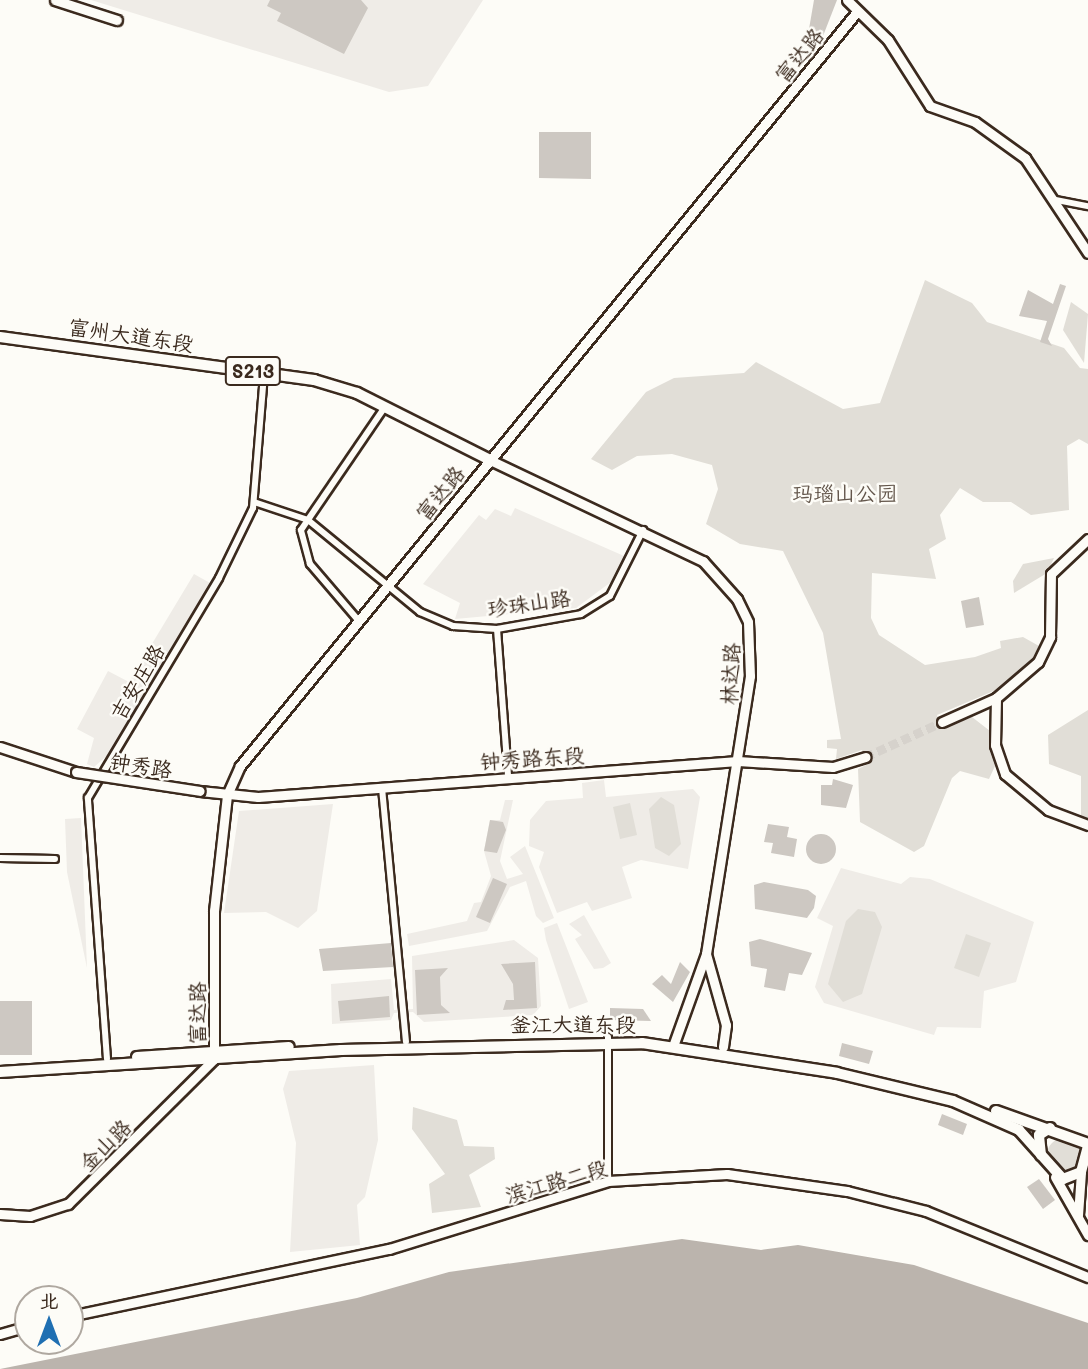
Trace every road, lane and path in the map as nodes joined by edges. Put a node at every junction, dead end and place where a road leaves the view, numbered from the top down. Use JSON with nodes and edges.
{"nodes":[{"id":1,"x":55,"y":0,"type":"edge"},
{"id":2,"x":847,"y":0,"type":"edge"},
{"id":3,"x":855,"y":14,"type":"junction"},
{"id":4,"x":117,"y":20,"type":"dead end"},
{"id":5,"x":1056,"y":201,"type":"junction"},
{"id":6,"x":1088,"y":206,"type":"edge"},
{"id":7,"x":1088,"y":253,"type":"edge"},
{"id":8,"x":0,"y":337,"type":"edge"},
{"id":9,"x":264,"y":373,"type":"junction"},
{"id":10,"x":385,"y":407,"type":"junction"},
{"id":11,"x":490,"y":460,"type":"junction"},
{"id":12,"x":254,"y":502,"type":"junction"},
{"id":13,"x":304,"y":519,"type":"junction"},
{"id":14,"x":643,"y":530,"type":"junction"},
{"id":15,"x":1088,"y":539,"type":"edge"},
{"id":16,"x":387,"y":586,"type":"junction"},
{"id":17,"x":358,"y":620,"type":"junction"},
{"id":18,"x":498,"y":628,"type":"junction"},
{"id":19,"x":996,"y":698,"type":"junction"},
{"id":20,"x":942,"y":722,"type":"tunnel mouth"},
{"id":21,"x":0,"y":747,"type":"edge"},
{"id":22,"x":865,"y":757,"type":"tunnel mouth"},
{"id":23,"x":738,"y":761,"type":"junction"},
{"id":24,"x":508,"y":777,"type":"junction"},
{"id":25,"x":382,"y":788,"type":"junction"},
{"id":26,"x":200,"y":791,"type":"joint"},
{"id":27,"x":227,"y":795,"type":"junction"},
{"id":28,"x":1088,"y":825,"type":"edge"},
{"id":29,"x":0,"y":858,"type":"edge"},
{"id":30,"x":55,"y":859,"type":"dead end"},
{"id":31,"x":706,"y":954,"type":"junction"},
{"id":32,"x":608,"y":1040,"type":"junction"},
{"id":33,"x":406,"y":1042,"type":"junction"},
{"id":34,"x":673,"y":1043,"type":"junction"},
{"id":35,"x":723,"y":1047,"type":"junction"},
{"id":36,"x":214,"y":1055,"type":"junction"},
{"id":37,"x":107,"y":1059,"type":"junction"},
{"id":38,"x":0,"y":1066,"type":"edge"},
{"id":39,"x":0,"y":1072,"type":"edge"},
{"id":40,"x":1051,"y":1128,"type":"junction"},
{"id":41,"x":1088,"y":1145,"type":"edge"},
{"id":42,"x":1042,"y":1159,"type":"junction"},
{"id":43,"x":1081,"y":1172,"type":"junction"},
{"id":44,"x":1055,"y":1177,"type":"junction"},
{"id":45,"x":608,"y":1181,"type":"junction"},
{"id":46,"x":0,"y":1214,"type":"edge"},
{"id":47,"x":1078,"y":1215,"type":"junction"},
{"id":48,"x":1088,"y":1235,"type":"edge"},
{"id":49,"x":1088,"y":1277,"type":"edge"},
{"id":50,"x":84,"y":1313,"type":"edge"}],
"edges":[{"from":1,"to":4,"type":"street"},
{"from":2,"to":3,"type":"street"},
{"from":3,"to":5,"type":"street"},
{"from":3,"to":11,"type":"street","name":"富达路"},
{"from":5,"to":6,"type":"street"},
{"from":5,"to":7,"type":"street"},
{"from":8,"to":9,"type":"main road","name":"富州大道东段","number":"S213"},
{"from":9,"to":10,"type":"main road","name":"富州大道东段","number":"S213"},
{"from":9,"to":12,"type":"street","name":"吉安庄路"},
{"from":10,"to":11,"type":"main road","name":"富州大道东段","number":"S213"},
{"from":10,"to":13,"type":"street"},
{"from":11,"to":14,"type":"street","name":"林达路"},
{"from":11,"to":16,"type":"street","name":"富达路"},
{"from":12,"to":13,"type":"street"},
{"from":12,"to":37,"type":"street","name":"吉安庄路"},
{"from":13,"to":16,"type":"street","name":"珍珠山路"},
{"from":13,"to":17,"type":"street"},
{"from":14,"to":18,"type":"street","name":"珍珠山路"},
{"from":14,"to":23,"type":"street","name":"林达路"},
{"from":15,"to":19,"type":"street"},
{"from":16,"to":17,"type":"street","name":"富达路"},
{"from":16,"to":18,"type":"street","name":"珍珠山路"},
{"from":17,"to":27,"type":"street","name":"富达路"},
{"from":18,"to":24,"type":"street"},
{"from":19,"to":20,"type":"street"},
{"from":19,"to":28,"type":"street"},
{"from":21,"to":26,"type":"street","name":"钟秀路","bridge":true},
{"from":22,"to":23,"type":"street","name":"钟秀路东段"},
{"from":23,"to":24,"type":"street","name":"钟秀路东段"},
{"from":23,"to":31,"type":"street","name":"林达路"},
{"from":24,"to":25,"type":"street","name":"钟秀路东段"},
{"from":25,"to":27,"type":"street","name":"钟秀路东段"},
{"from":25,"to":33,"type":"street"},
{"from":26,"to":27,"type":"street","name":"钟秀路东段"},
{"from":27,"to":36,"type":"street","name":"富达路"},
{"from":29,"to":30,"type":"street"},
{"from":31,"to":34,"type":"street"},
{"from":31,"to":35,"type":"street"},
{"from":32,"to":33,"type":"main road","name":"釜江大道东段"},
{"from":32,"to":34,"type":"main road","name":"釜江大道东段"},
{"from":32,"to":36,"type":"main road","name":"釜江大道东段"},
{"from":32,"to":45,"type":"street"},
{"from":33,"to":36,"type":"main road","name":"釜江大道东段"},
{"from":34,"to":35,"type":"main road","name":"釜江大道东段"},
{"from":34,"to":42,"type":"main road","name":"釜江大道东段"},
{"from":35,"to":40,"type":"main road","name":"釜江大道东段"},
{"from":36,"to":37,"type":"main road","name":"釜江大道东段"},
{"from":36,"to":39,"type":"main road","name":"釜江大道东段"},
{"from":36,"to":46,"type":"street","name":"金山路"},
{"from":37,"to":38,"type":"main road","name":"釜江大道东段"},
{"from":40,"to":41,"type":"main road","name":"釜江大道东段"},
{"from":40,"to":42,"type":"main road"},
{"from":41,"to":43,"type":"main road","name":"釜江大道东段"},
{"from":42,"to":44,"type":"main road","name":"釜江大道东段"},
{"from":43,"to":44,"type":"main road"},
{"from":43,"to":47,"type":"street"},
{"from":44,"to":47,"type":"street"},
{"from":45,"to":49,"type":"street","name":"滨江路二段"},
{"from":45,"to":50,"type":"street","name":"滨江路二段"},
{"from":47,"to":48,"type":"street"}]}
